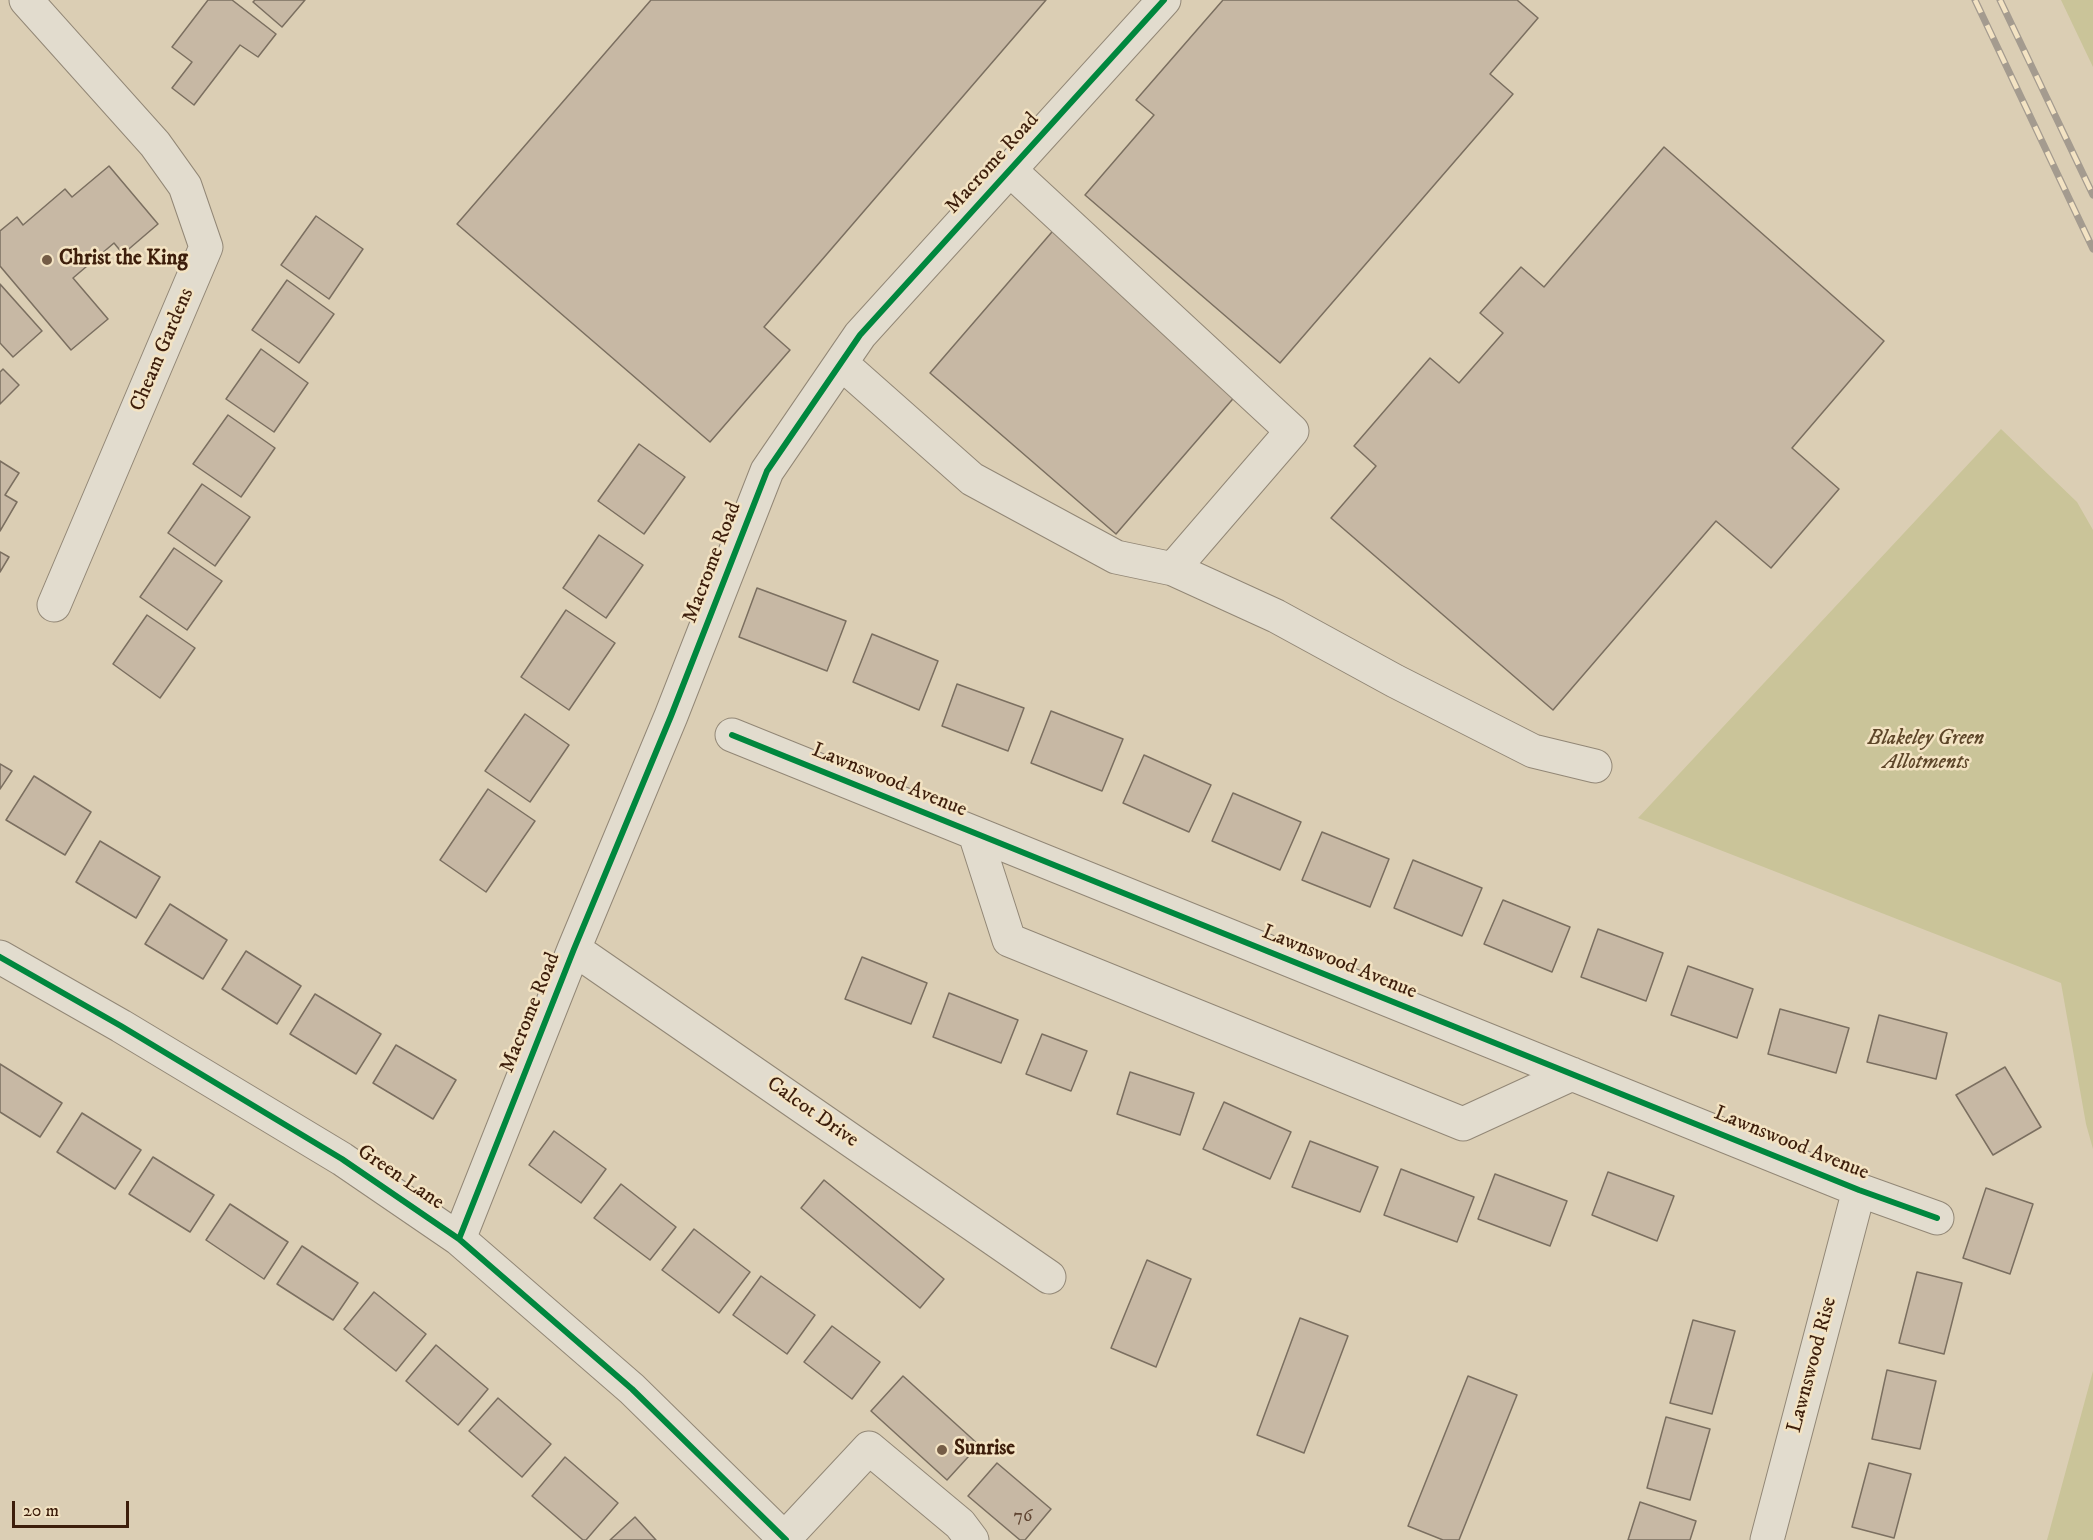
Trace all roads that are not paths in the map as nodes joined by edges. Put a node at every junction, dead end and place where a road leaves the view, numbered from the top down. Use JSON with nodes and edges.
{"nodes":[{"id":1,"x":26,"y":0,"type":"edge"},
{"id":2,"x":1164,"y":0,"type":"edge"},
{"id":3,"x":1010,"y":171,"type":"junction"},
{"id":4,"x":841,"y":363,"type":"junction"},
{"id":5,"x":1173,"y":569,"type":"junction"},
{"id":6,"x":54,"y":605,"type":"dead end"},
{"id":7,"x":732,"y":735,"type":"dead end"},
{"id":8,"x":1595,"y":766,"type":"dead end"},
{"id":9,"x":975,"y":834,"type":"junction"},
{"id":10,"x":574,"y":949,"type":"junction"},
{"id":11,"x":0,"y":957,"type":"edge"},
{"id":12,"x":1572,"y":1074,"type":"junction"},
{"id":13,"x":1859,"y":1190,"type":"junction"},
{"id":14,"x":1937,"y":1218,"type":"dead end"},
{"id":15,"x":459,"y":1239,"type":"junction"},
{"id":16,"x":1049,"y":1277,"type":"dead end"},
{"id":17,"x":785,"y":1539,"type":"edge"},
{"id":18,"x":972,"y":1540,"type":"edge"},
{"id":19,"x":1767,"y":1540,"type":"edge"}],
"edges":[{"from":1,"to":6,"type":"street","name":"Cheam Gardens"},
{"from":2,"to":3,"type":"street","name":"Macrome Road"},
{"from":3,"to":4,"type":"street","name":"Macrome Road"},
{"from":3,"to":5,"type":"street"},
{"from":4,"to":5,"type":"street"},
{"from":4,"to":10,"type":"street","name":"Macrome Road"},
{"from":5,"to":8,"type":"street"},
{"from":7,"to":9,"type":"street","name":"Lawnswood Avenue"},
{"from":9,"to":12,"type":"street","name":"Lawnswood Avenue"},
{"from":9,"to":12,"type":"street","name":"Lawnswood Avenue"},
{"from":10,"to":15,"type":"street","name":"Macrome Road"},
{"from":10,"to":16,"type":"street","name":"Calcot Drive"},
{"from":11,"to":15,"type":"street","name":"Green Lane"},
{"from":12,"to":13,"type":"street","name":"Lawnswood Avenue"},
{"from":13,"to":14,"type":"street","name":"Lawnswood Avenue"},
{"from":13,"to":19,"type":"street","name":"Lawnswood Rise"},
{"from":15,"to":17,"type":"street","name":"Green Lane"},
{"from":17,"to":18,"type":"street"}]}
